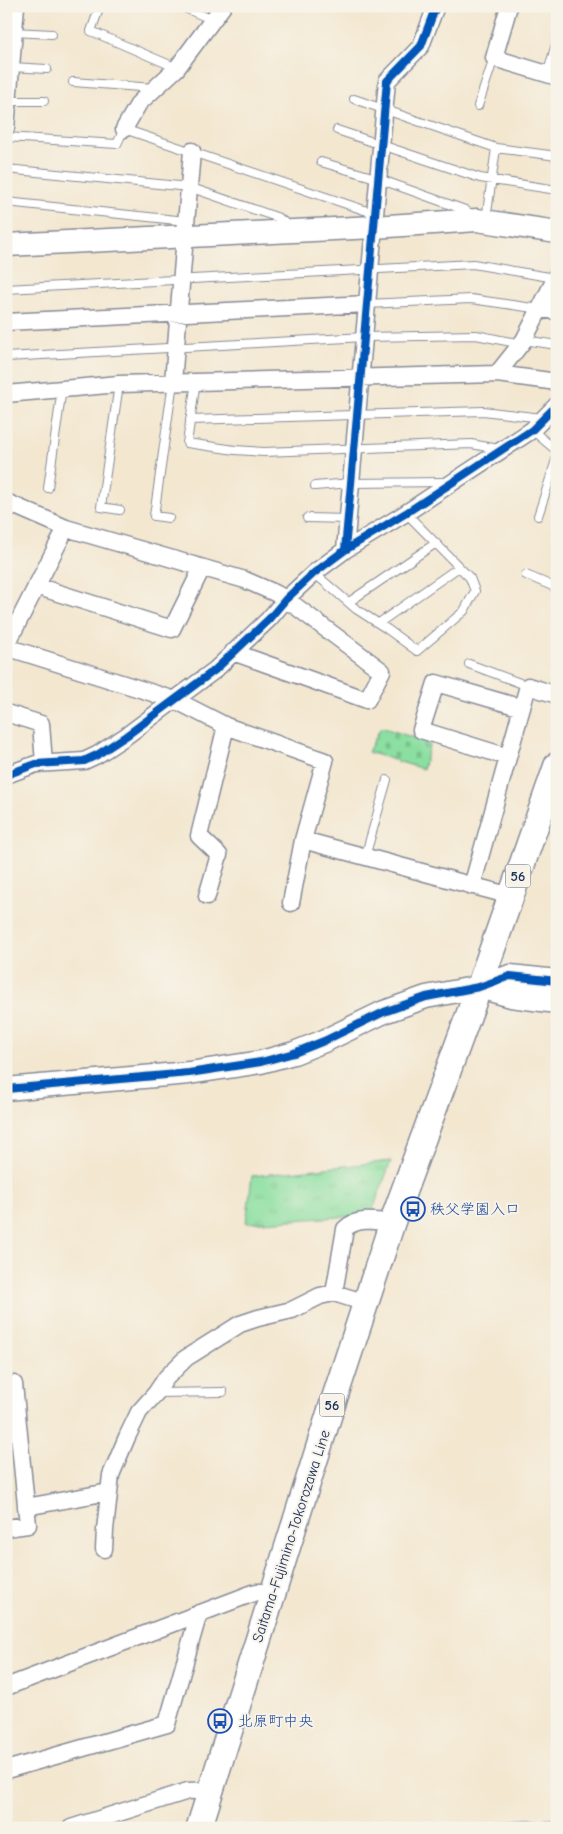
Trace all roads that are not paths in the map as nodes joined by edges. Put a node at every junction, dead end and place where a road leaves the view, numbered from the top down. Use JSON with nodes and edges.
{"nodes":[{"id":1,"x":16,"y":6,"type":"edge"},
{"id":2,"x":100,"y":6,"type":"edge"},
{"id":3,"x":180,"y":6,"type":"edge"},
{"id":4,"x":223,"y":6,"type":"edge"},
{"id":5,"x":436,"y":6,"type":"edge"},
{"id":6,"x":509,"y":6,"type":"edge"},
{"id":7,"x":213,"y":20,"type":"junction"},
{"id":8,"x":10,"y":32,"type":"edge"},
{"id":9,"x":52,"y":34,"type":"dead end"},
{"id":10,"x":557,"y":40,"type":"edge"},
{"id":11,"x":494,"y":58,"type":"junction"},
{"id":12,"x":9,"y":68,"type":"edge"},
{"id":13,"x":177,"y":68,"type":"junction"},
{"id":14,"x":47,"y":69,"type":"dead end"},
{"id":15,"x":552,"y":76,"type":"edge"},
{"id":16,"x":73,"y":82,"type":"dead end"},
{"id":17,"x":156,"y":88,"type":"junction"},
{"id":18,"x":354,"y":99,"type":"dead end"},
{"id":19,"x":8,"y":101,"type":"edge"},
{"id":20,"x":44,"y":101,"type":"dead end"},
{"id":21,"x":478,"y":106,"type":"dead end"},
{"id":22,"x":385,"y":110,"type":"junction"},
{"id":23,"x":6,"y":128,"type":"edge"},
{"id":24,"x":124,"y":129,"type":"junction"},
{"id":25,"x":337,"y":130,"type":"dead end"},
{"id":26,"x":6,"y":137,"type":"edge"},
{"id":27,"x":382,"y":144,"type":"junction"},
{"id":28,"x":496,"y":148,"type":"junction"},
{"id":29,"x":192,"y":151,"type":"junction"},
{"id":30,"x":557,"y":156,"type":"edge"},
{"id":31,"x":321,"y":162,"type":"dead end"},
{"id":32,"x":6,"y":169,"type":"edge"},
{"id":33,"x":379,"y":179,"type":"junction"},
{"id":34,"x":491,"y":180,"type":"junction"},
{"id":35,"x":189,"y":187,"type":"junction"},
{"id":36,"x":557,"y":190,"type":"edge"},
{"id":37,"x":6,"y":202,"type":"edge"},
{"id":38,"x":481,"y":220,"type":"junction"},
{"id":39,"x":375,"y":221,"type":"junction"},
{"id":40,"x":185,"y":228,"type":"junction"},
{"id":41,"x":294,"y":230,"type":"junction"},
{"id":42,"x":557,"y":232,"type":"edge"},
{"id":43,"x":6,"y":245,"type":"edge"},
{"id":44,"x":370,"y":269,"type":"junction"},
{"id":45,"x":556,"y":276,"type":"edge"},
{"id":46,"x":181,"y":280,"type":"junction"},
{"id":47,"x":6,"y":289,"type":"edge"},
{"id":48,"x":367,"y":304,"type":"junction"},
{"id":49,"x":540,"y":309,"type":"junction"},
{"id":50,"x":557,"y":311,"type":"edge"},
{"id":51,"x":179,"y":313,"type":"junction"},
{"id":52,"x":6,"y":322,"type":"edge"},
{"id":53,"x":365,"y":337,"type":"junction"},
{"id":54,"x":523,"y":342,"type":"junction"},
{"id":55,"x":557,"y":345,"type":"edge"},
{"id":56,"x":176,"y":348,"type":"junction"},
{"id":57,"x":6,"y":357,"type":"edge"},
{"id":58,"x":497,"y":374,"type":"junction"},
{"id":59,"x":361,"y":377,"type":"junction"},
{"id":60,"x":196,"y":381,"type":"junction"},
{"id":61,"x":173,"y":382,"type":"junction"},
{"id":62,"x":557,"y":382,"type":"edge"},
{"id":63,"x":119,"y":384,"type":"junction"},
{"id":64,"x":62,"y":388,"type":"junction"},
{"id":65,"x":6,"y":394,"type":"edge"},
{"id":66,"x":557,"y":405,"type":"edge"},
{"id":67,"x":358,"y":414,"type":"junction"},
{"id":68,"x":545,"y":418,"type":"junction"},
{"id":69,"x":190,"y":420,"type":"junction"},
{"id":70,"x":532,"y":430,"type":"junction"},
{"id":71,"x":354,"y":449,"type":"junction"},
{"id":72,"x":503,"y":450,"type":"junction"},
{"id":73,"x":557,"y":451,"type":"edge"},
{"id":74,"x":557,"y":457,"type":"edge"},
{"id":75,"x":351,"y":483,"type":"junction"},
{"id":76,"x":452,"y":483,"type":"junction"},
{"id":77,"x":315,"y":486,"type":"dead end"},
{"id":78,"x":48,"y":488,"type":"dead end"},
{"id":79,"x":8,"y":507,"type":"edge"},
{"id":80,"x":120,"y":510,"type":"dead end"},
{"id":81,"x":406,"y":513,"type":"junction"},
{"id":82,"x":538,"y":516,"type":"dead end"},
{"id":83,"x":169,"y":518,"type":"dead end"},
{"id":84,"x":307,"y":518,"type":"dead end"},
{"id":85,"x":348,"y":519,"type":"junction"},
{"id":86,"x":66,"y":528,"type":"junction"},
{"id":87,"x":436,"y":543,"type":"junction"},
{"id":88,"x":346,"y":550,"type":"junction"},
{"id":89,"x":458,"y":567,"type":"junction"},
{"id":90,"x":202,"y":568,"type":"junction"},
{"id":91,"x":314,"y":573,"type":"junction"},
{"id":92,"x":526,"y":575,"type":"dead end"},
{"id":93,"x":36,"y":586,"type":"junction"},
{"id":94,"x":557,"y":588,"type":"edge"},
{"id":95,"x":286,"y":599,"type":"junction"},
{"id":96,"x":349,"y":602,"type":"junction"},
{"id":97,"x":379,"y":623,"type":"junction"},
{"id":98,"x":6,"y":646,"type":"edge"},
{"id":99,"x":233,"y":652,"type":"junction"},
{"id":100,"x":469,"y":664,"type":"dead end"},
{"id":101,"x":528,"y":686,"type":"junction"},
{"id":102,"x":557,"y":694,"type":"edge"},
{"id":103,"x":175,"y":700,"type":"junction"},
{"id":104,"x":522,"y":708,"type":"junction"},
{"id":105,"x":6,"y":713,"type":"edge"},
{"id":106,"x":226,"y":726,"type":"junction"},
{"id":107,"x":508,"y":757,"type":"junction"},
{"id":108,"x":44,"y":763,"type":"junction"},
{"id":109,"x":557,"y":765,"type":"edge"},
{"id":110,"x":6,"y":775,"type":"edge"},
{"id":111,"x":387,"y":780,"type":"dead end"},
{"id":112,"x":303,"y":840,"type":"junction"},
{"id":113,"x":365,"y":857,"type":"junction"},
{"id":114,"x":472,"y":886,"type":"junction"},
{"id":115,"x":207,"y":896,"type":"dead end"},
{"id":116,"x":511,"y":896,"type":"junction"},
{"id":117,"x":290,"y":903,"type":"dead end"},
{"id":118,"x":557,"y":981,"type":"edge"},
{"id":119,"x":480,"y":987,"type":"junction"},
{"id":120,"x":557,"y":1002,"type":"edge"},
{"id":121,"x":6,"y":1089,"type":"edge"},
{"id":122,"x":392,"y":1223,"type":"junction"},
{"id":123,"x":334,"y":1293,"type":"junction"},
{"id":124,"x":366,"y":1303,"type":"junction"},
{"id":125,"x":6,"y":1385,"type":"edge"},
{"id":126,"x":223,"y":1392,"type":"dead end"},
{"id":127,"x":156,"y":1393,"type":"junction"},
{"id":128,"x":109,"y":1492,"type":"junction"},
{"id":129,"x":26,"y":1508,"type":"junction"},
{"id":130,"x":6,"y":1528,"type":"edge"},
{"id":131,"x":104,"y":1549,"type":"dead end"},
{"id":132,"x":273,"y":1592,"type":"junction"},
{"id":133,"x":198,"y":1613,"type":"junction"},
{"id":134,"x":7,"y":1684,"type":"edge"},
{"id":135,"x":6,"y":1770,"type":"edge"},
{"id":136,"x":211,"y":1790,"type":"junction"},
{"id":137,"x":528,"y":1826,"type":"edge"},
{"id":138,"x":557,"y":1826,"type":"edge"},
{"id":139,"x":71,"y":1828,"type":"edge"},
{"id":140,"x":199,"y":1828,"type":"edge"},
{"id":141,"x":472,"y":1828,"type":"edge"}],
"edges":[{"from":1,"to":8,"type":"street"},
{"from":2,"to":13,"type":"lane"},
{"from":3,"to":7,"type":"lane"},
{"from":4,"to":7,"type":"street"},
{"from":5,"to":22,"type":"street"},
{"from":6,"to":11,"type":"street"},
{"from":7,"to":13,"type":"street"},
{"from":8,"to":9,"type":"lane"},
{"from":8,"to":12,"type":"street"},
{"from":10,"to":15,"type":"lane"},
{"from":11,"to":15,"type":"street"},
{"from":11,"to":21,"type":"lane"},
{"from":12,"to":14,"type":"lane"},
{"from":12,"to":19,"type":"street"},
{"from":13,"to":17,"type":"street"},
{"from":16,"to":17,"type":"lane"},
{"from":17,"to":24,"type":"street"},
{"from":18,"to":22,"type":"lane"},
{"from":19,"to":20,"type":"lane"},
{"from":19,"to":23,"type":"street"},
{"from":22,"to":27,"type":"street"},
{"from":22,"to":28,"type":"lane"},
{"from":24,"to":26,"type":"lane"},
{"from":24,"to":29,"type":"lane"},
{"from":25,"to":27,"type":"lane"},
{"from":27,"to":33,"type":"street"},
{"from":27,"to":34,"type":"lane"},
{"from":28,"to":30,"type":"lane"},
{"from":28,"to":34,"type":"lane"},
{"from":29,"to":35,"type":"street"},
{"from":29,"to":39,"type":"lane"},
{"from":31,"to":33,"type":"lane"},
{"from":32,"to":35,"type":"lane"},
{"from":33,"to":38,"type":"lane"},
{"from":33,"to":39,"type":"street"},
{"from":34,"to":36,"type":"lane"},
{"from":34,"to":38,"type":"lane"},
{"from":35,"to":40,"type":"street"},
{"from":35,"to":41,"type":"lane"},
{"from":37,"to":40,"type":"lane"},
{"from":38,"to":39,"type":"street"},
{"from":38,"to":42,"type":"street"},
{"from":39,"to":41,"type":"street"},
{"from":39,"to":44,"type":"street"},
{"from":40,"to":41,"type":"street"},
{"from":40,"to":43,"type":"street"},
{"from":40,"to":46,"type":"street"},
{"from":44,"to":45,"type":"lane"},
{"from":44,"to":46,"type":"lane"},
{"from":44,"to":48,"type":"street"},
{"from":45,"to":49,"type":"street"},
{"from":46,"to":47,"type":"lane"},
{"from":46,"to":51,"type":"street"},
{"from":48,"to":49,"type":"lane"},
{"from":48,"to":51,"type":"street"},
{"from":48,"to":53,"type":"street"},
{"from":49,"to":50,"type":"street"},
{"from":49,"to":54,"type":"street"},
{"from":51,"to":52,"type":"street"},
{"from":51,"to":56,"type":"street"},
{"from":53,"to":54,"type":"lane"},
{"from":53,"to":56,"type":"lane"},
{"from":53,"to":59,"type":"street"},
{"from":54,"to":55,"type":"lane"},
{"from":54,"to":58,"type":"street"},
{"from":56,"to":57,"type":"lane"},
{"from":56,"to":61,"type":"street"},
{"from":58,"to":59,"type":"street"},
{"from":58,"to":62,"type":"street"},
{"from":59,"to":60,"type":"street"},
{"from":59,"to":67,"type":"street"},
{"from":60,"to":61,"type":"street"},
{"from":60,"to":69,"type":"lane"},
{"from":61,"to":63,"type":"street"},
{"from":61,"to":83,"type":"lane"},
{"from":63,"to":64,"type":"street"},
{"from":63,"to":80,"type":"lane"},
{"from":64,"to":65,"type":"street"},
{"from":64,"to":78,"type":"lane"},
{"from":66,"to":68,"type":"street"},
{"from":67,"to":68,"type":"lane"},
{"from":67,"to":69,"type":"lane"},
{"from":67,"to":71,"type":"street"},
{"from":68,"to":70,"type":"street"},
{"from":69,"to":71,"type":"lane"},
{"from":70,"to":72,"type":"street"},
{"from":70,"to":73,"type":"lane"},
{"from":71,"to":72,"type":"lane"},
{"from":71,"to":75,"type":"street"},
{"from":72,"to":76,"type":"street"},
{"from":74,"to":82,"type":"lane"},
{"from":75,"to":76,"type":"lane"},
{"from":75,"to":77,"type":"lane"},
{"from":75,"to":85,"type":"street"},
{"from":76,"to":81,"type":"street"},
{"from":79,"to":86,"type":"street"},
{"from":81,"to":87,"type":"lane"},
{"from":81,"to":88,"type":"street"},
{"from":84,"to":85,"type":"lane"},
{"from":85,"to":88,"type":"street"},
{"from":86,"to":90,"type":"street"},
{"from":86,"to":93,"type":"street"},
{"from":87,"to":89,"type":"lane"},
{"from":87,"to":96,"type":"lane"},
{"from":88,"to":91,"type":"street"},
{"from":89,"to":97,"type":"lane"},
{"from":89,"to":97,"type":"lane"},
{"from":90,"to":93,"type":"street"},
{"from":90,"to":95,"type":"street"},
{"from":91,"to":95,"type":"street"},
{"from":91,"to":96,"type":"lane"},
{"from":92,"to":94,"type":"lane"},
{"from":93,"to":98,"type":"street"},
{"from":95,"to":99,"type":"street"},
{"from":95,"to":99,"type":"street"},
{"from":96,"to":97,"type":"lane"},
{"from":98,"to":103,"type":"street"},
{"from":99,"to":103,"type":"street"},
{"from":100,"to":101,"type":"lane"},
{"from":101,"to":102,"type":"street"},
{"from":101,"to":104,"type":"street"},
{"from":103,"to":106,"type":"street"},
{"from":103,"to":108,"type":"street"},
{"from":104,"to":107,"type":"street"},
{"from":104,"to":107,"type":"street"},
{"from":105,"to":108,"type":"street"},
{"from":106,"to":112,"type":"street"},
{"from":106,"to":115,"type":"street"},
{"from":107,"to":114,"type":"street"},
{"from":108,"to":110,"type":"street"},
{"from":109,"to":116,"type":"main road","name":"Saitama-Fujimino-Tokorozawa Line","number":"56"},
{"from":111,"to":113,"type":"lane"},
{"from":112,"to":113,"type":"street"},
{"from":112,"to":117,"type":"street"},
{"from":113,"to":114,"type":"street"},
{"from":114,"to":116,"type":"street"},
{"from":116,"to":119,"type":"main road","name":"Saitama-Fujimino-Tokorozawa Line","number":"56"},
{"from":118,"to":119,"type":"street"},
{"from":119,"to":120,"type":"street"},
{"from":119,"to":121,"type":"street"},
{"from":119,"to":122,"type":"main road","name":"Saitama-Fujimino-Tokorozawa Line","number":"56"},
{"from":122,"to":123,"type":"street"},
{"from":122,"to":124,"type":"main road","name":"Saitama-Fujimino-Tokorozawa Line","number":"56"},
{"from":123,"to":124,"type":"street"},
{"from":123,"to":127,"type":"street"},
{"from":124,"to":132,"type":"main road","name":"Saitama-Fujimino-Tokorozawa Line","number":"56"},
{"from":125,"to":129,"type":"street"},
{"from":126,"to":127,"type":"lane"},
{"from":127,"to":128,"type":"street"},
{"from":128,"to":129,"type":"street"},
{"from":128,"to":131,"type":"street"},
{"from":129,"to":130,"type":"street"},
{"from":132,"to":133,"type":"street"},
{"from":132,"to":136,"type":"main road","name":"Saitama-Fujimino-Tokorozawa Line","number":"56"},
{"from":133,"to":134,"type":"street"},
{"from":133,"to":135,"type":"street"},
{"from":136,"to":139,"type":"street"},
{"from":136,"to":140,"type":"main road","name":"Saitama-Fujimino-Tokorozawa Line","number":"56"},
{"from":137,"to":138,"type":"lane"},
{"from":137,"to":141,"type":"lane"}]}
